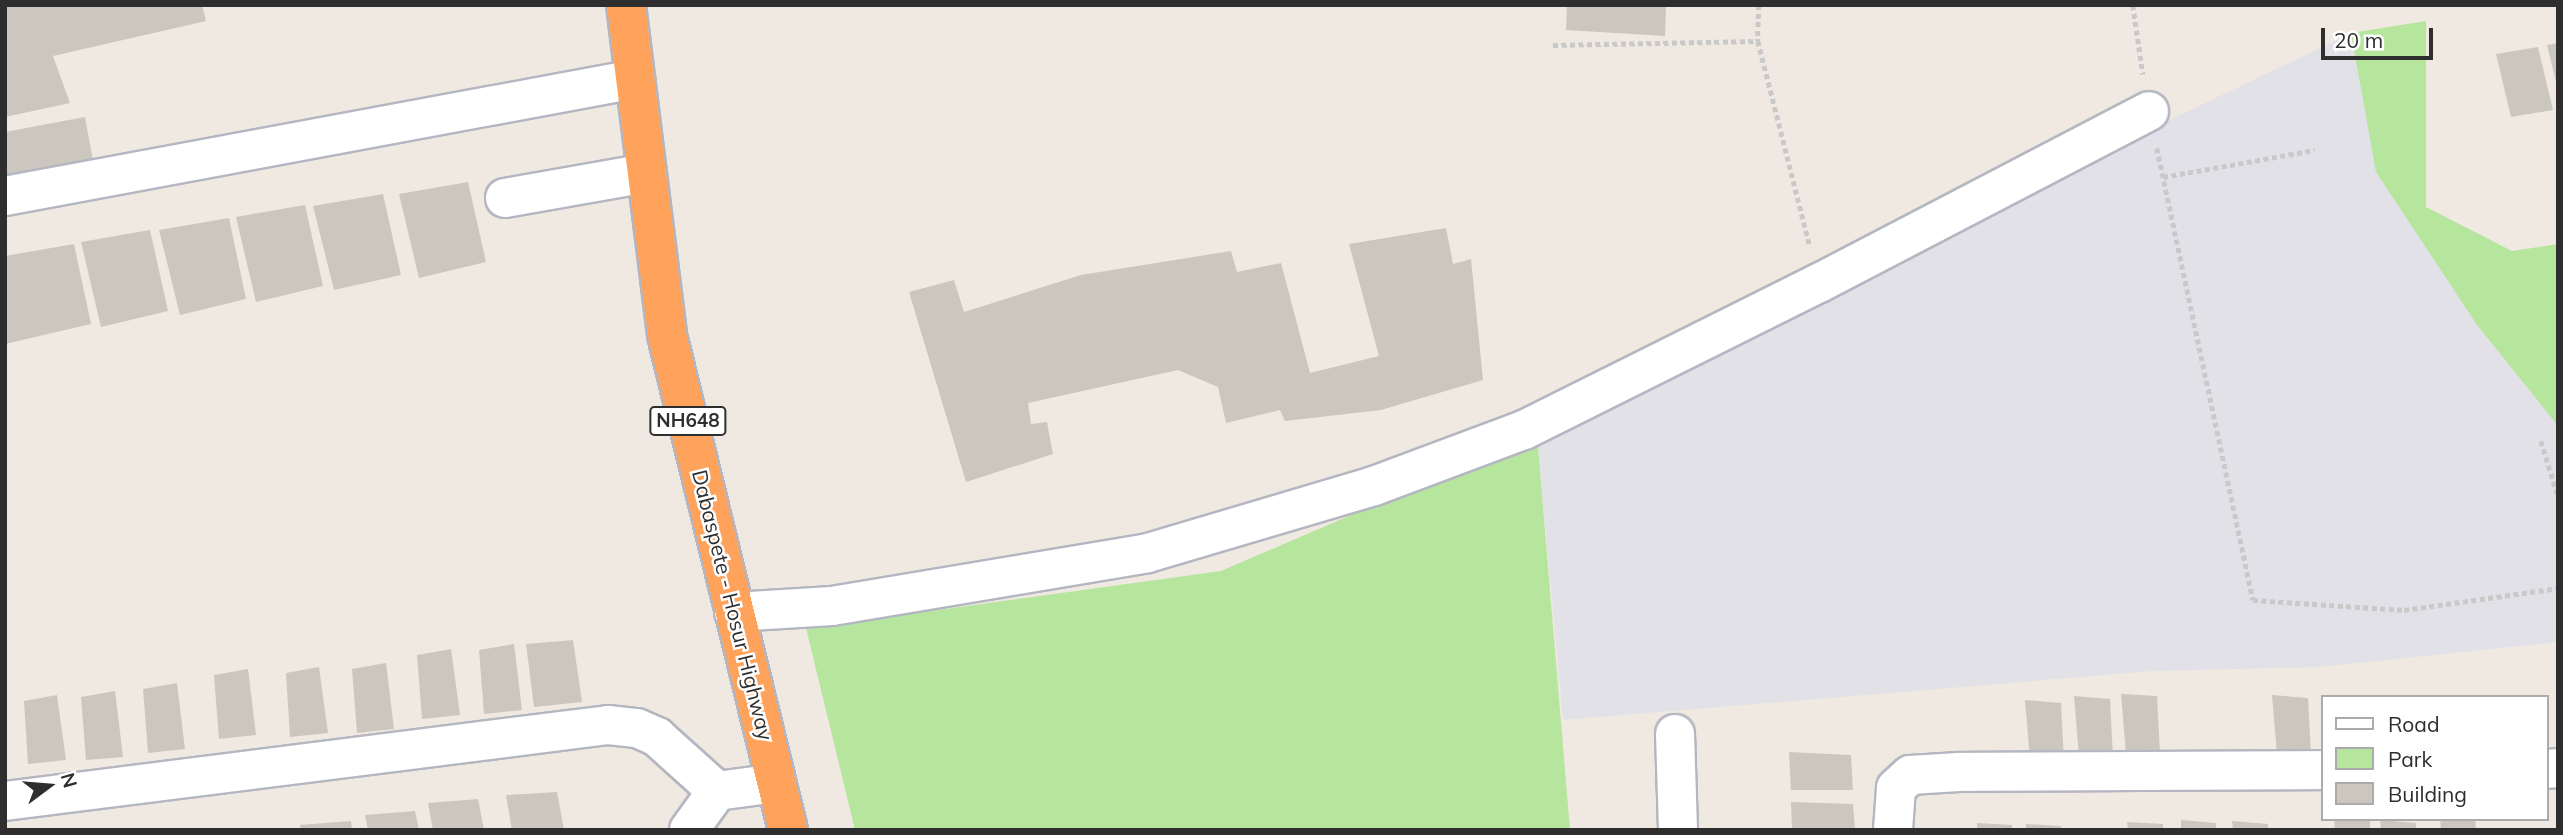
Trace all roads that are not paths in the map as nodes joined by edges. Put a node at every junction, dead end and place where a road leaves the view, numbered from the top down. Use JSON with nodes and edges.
{"nodes":[{"id":1,"x":626,"y":5,"type":"edge"},
{"id":2,"x":635,"y":79,"type":"junction"},
{"id":3,"x":2149,"y":111,"type":"road end"},
{"id":4,"x":647,"y":173,"type":"junction"},
{"id":5,"x":5,"y":196,"type":"edge"},
{"id":6,"x":505,"y":198,"type":"dead end"},
{"id":7,"x":734,"y":612,"type":"junction"},
{"id":8,"x":1675,"y":734,"type":"dead end"},
{"id":9,"x":2322,"y":770,"type":"edge"},
{"id":10,"x":776,"y":783,"type":"junction"},
{"id":11,"x":717,"y":791,"type":"junction"},
{"id":12,"x":5,"y":801,"type":"edge"},
{"id":13,"x":689,"y":830,"type":"edge"},
{"id":14,"x":788,"y":830,"type":"edge"},
{"id":15,"x":1678,"y":830,"type":"edge"},
{"id":16,"x":1893,"y":830,"type":"edge"}],
"edges":[{"from":1,"to":2,"type":"highway","name":"Dabaspete - Hosur Highway","number":"NH648"},
{"from":2,"to":4,"type":"highway","name":"Dabaspete - Hosur Highway","number":"NH648"},
{"from":2,"to":5,"type":"street"},
{"from":3,"to":7,"type":"street"},
{"from":4,"to":6,"type":"street"},
{"from":4,"to":7,"type":"highway","name":"Dabaspete - Hosur Highway","number":"NH648"},
{"from":7,"to":10,"type":"highway","name":"Dabaspete - Hosur Highway","number":"NH648"},
{"from":8,"to":15,"type":"street"},
{"from":9,"to":16,"type":"street"},
{"from":10,"to":11,"type":"street"},
{"from":10,"to":14,"type":"highway","name":"Dabaspete - Hosur Highway","number":"NH648"},
{"from":11,"to":12,"type":"street"},
{"from":11,"to":13,"type":"street"}]}
